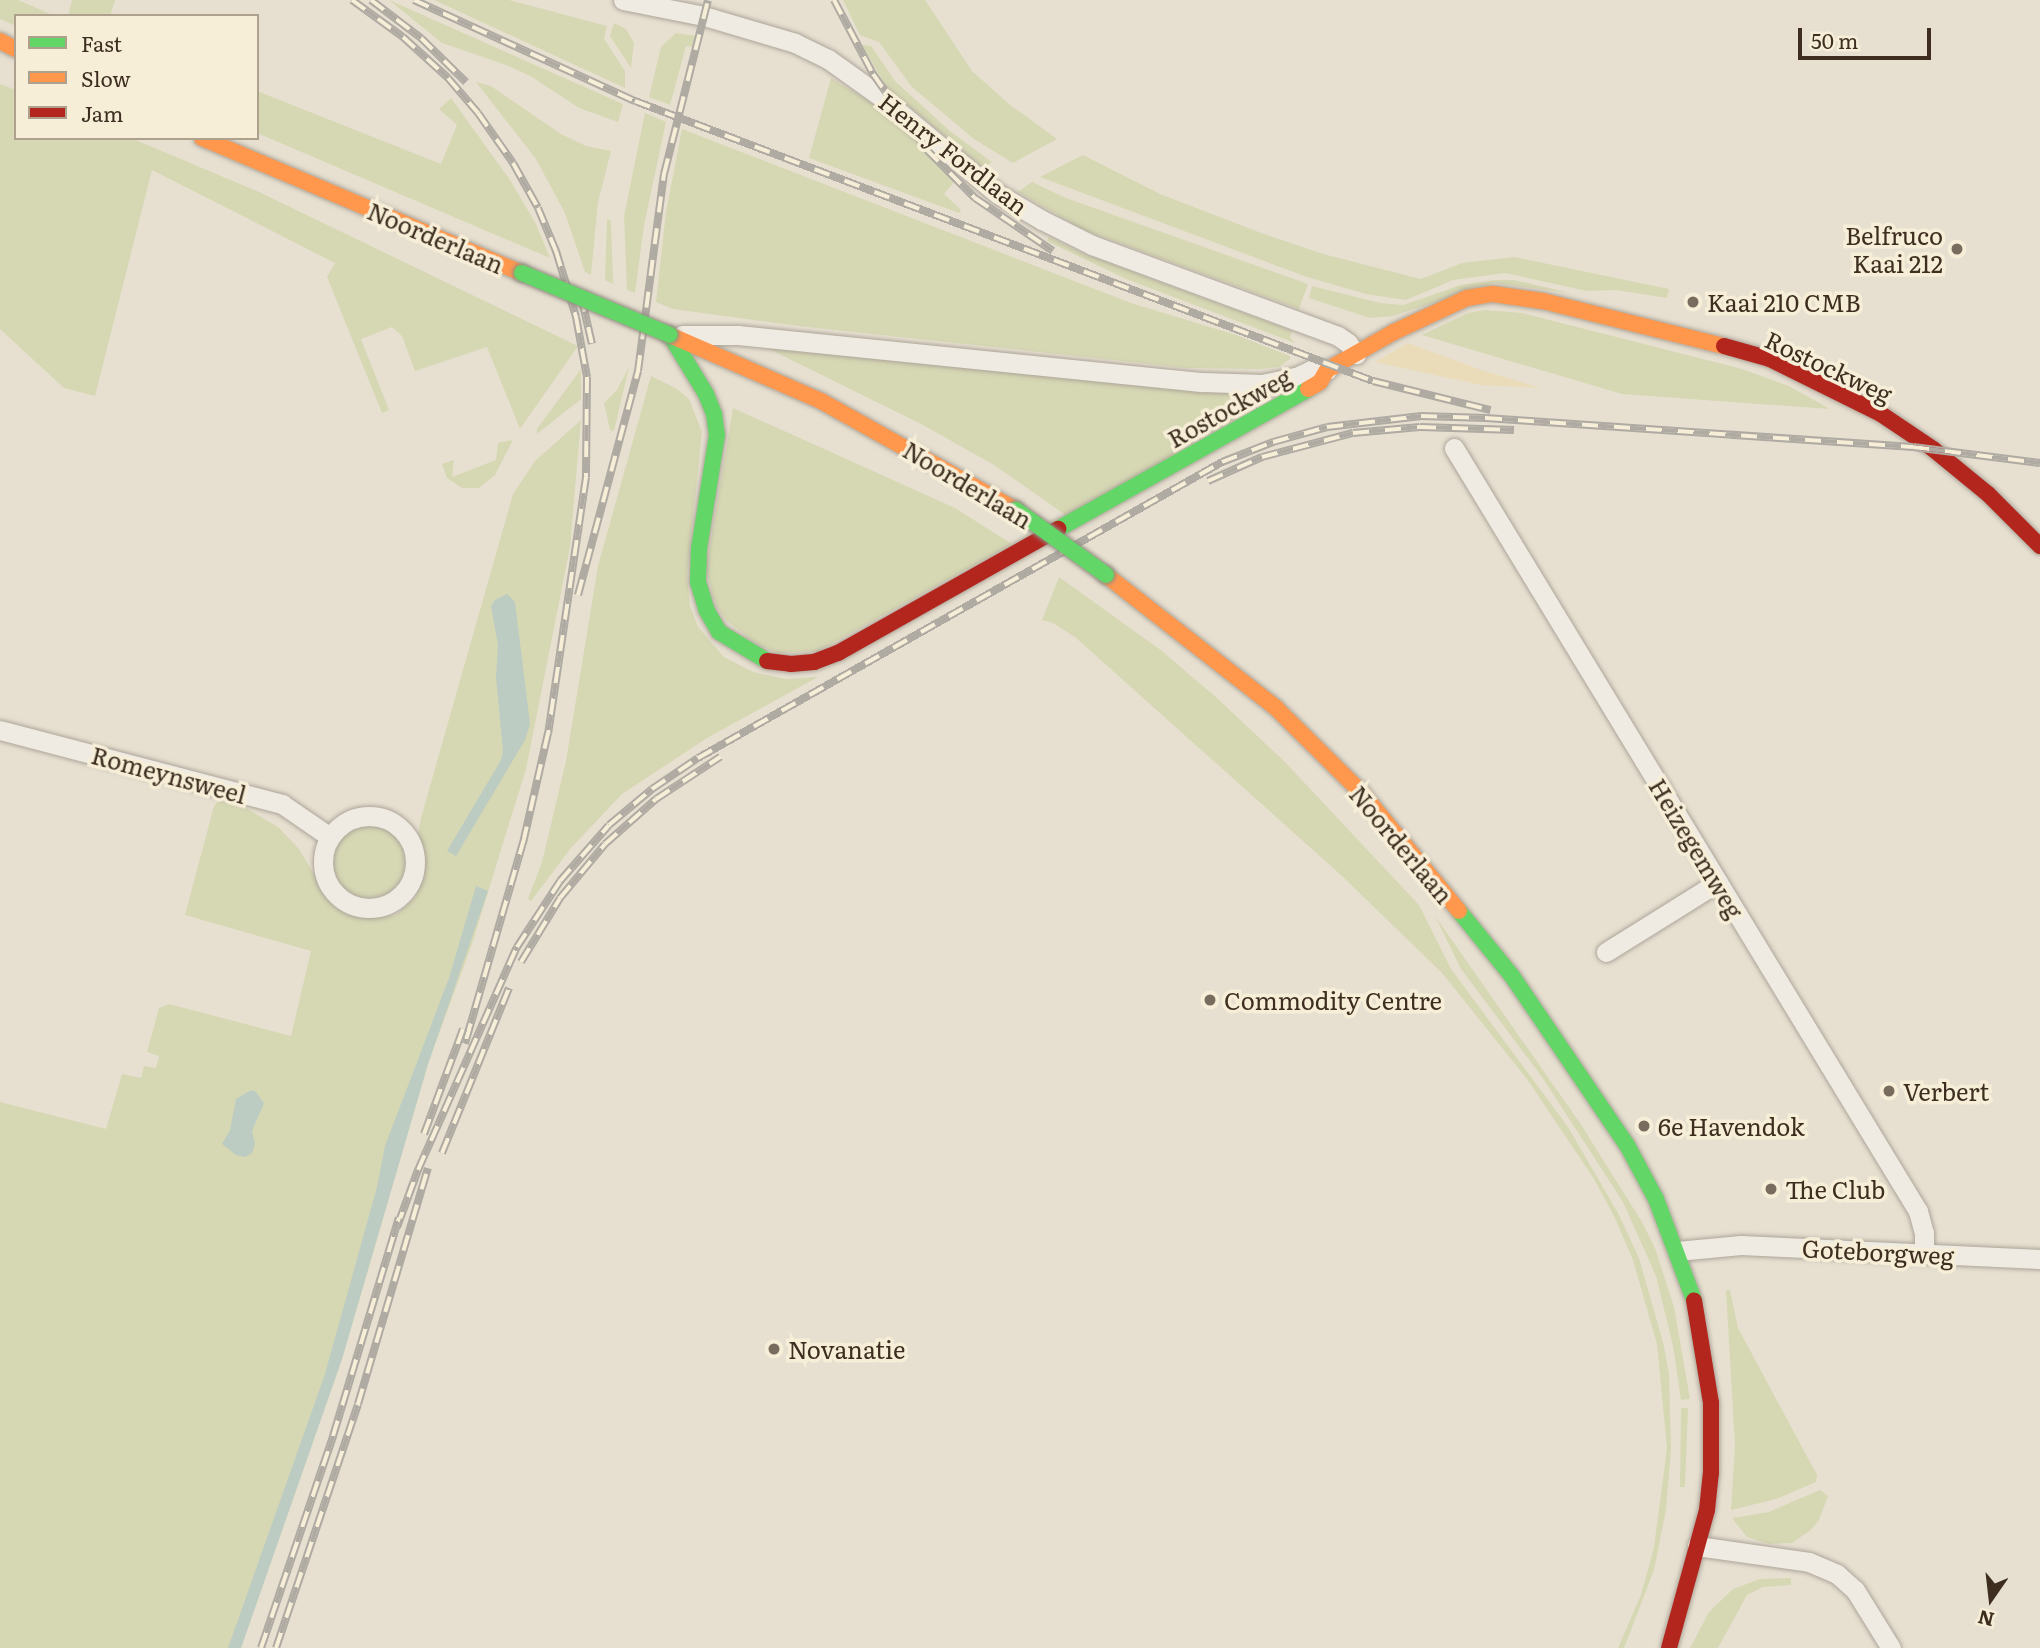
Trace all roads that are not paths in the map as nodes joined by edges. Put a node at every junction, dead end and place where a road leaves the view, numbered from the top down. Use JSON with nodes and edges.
{"nodes":[{"id":1,"x":623,"y":0,"type":"edge"},
{"id":2,"x":663,"y":3,"type":"edge"},
{"id":3,"x":0,"y":41,"type":"edge"},
{"id":4,"x":13,"y":59,"type":"edge"},
{"id":5,"x":207,"y":140,"type":"edge"},
{"id":6,"x":670,"y":335,"type":"junction"},
{"id":7,"x":1356,"y":354,"type":"junction"},
{"id":8,"x":1327,"y":370,"type":"junction"},
{"id":9,"x":1454,"y":448,"type":"dead end"},
{"id":10,"x":2040,"y":546,"type":"edge"},
{"id":11,"x":0,"y":730,"type":"edge"},
{"id":12,"x":330,"y":837,"type":"junction"},
{"id":13,"x":1718,"y":882,"type":"junction"},
{"id":14,"x":1606,"y":952,"type":"dead end"},
{"id":15,"x":1677,"y":1251,"type":"junction"},
{"id":16,"x":1924,"y":1253,"type":"junction"},
{"id":17,"x":2040,"y":1259,"type":"edge"},
{"id":18,"x":1697,"y":1546,"type":"junction"},
{"id":19,"x":1669,"y":1648,"type":"edge"},
{"id":20,"x":1891,"y":1648,"type":"edge"}],
"edges":[{"from":1,"to":2,"type":"street","name":"Henry Fordlaan"},
{"from":2,"to":7,"type":"street","name":"Henry Fordlaan"},
{"from":3,"to":4,"type":"main road"},
{"from":5,"to":6,"type":"main road","name":"Noorderlaan","bridge":true},
{"from":6,"to":8,"type":"street","name":"Noorderlaan"},
{"from":6,"to":8,"type":"main road","name":"Rostockweg"},
{"from":6,"to":15,"type":"main road","name":"Noorderlaan","bridge":true},
{"from":7,"to":8,"type":"main road","name":"Rostockweg"},
{"from":7,"to":10,"type":"main road","name":"Rostockweg"},
{"from":9,"to":13,"type":"street","name":"Heizegemweg"},
{"from":11,"to":12,"type":"street","name":"Romeynsweel"},
{"from":12,"to":12,"type":"street"},
{"from":13,"to":14,"type":"street"},
{"from":13,"to":16,"type":"street","name":"Heizegemweg"},
{"from":15,"to":16,"type":"street","name":"Goteborgweg"},
{"from":15,"to":18,"type":"main road","name":"Noorderlaan"},
{"from":16,"to":17,"type":"street","name":"Goteborgweg"},
{"from":18,"to":19,"type":"main road","name":"Noorderlaan"},
{"from":18,"to":20,"type":"street"}]}
